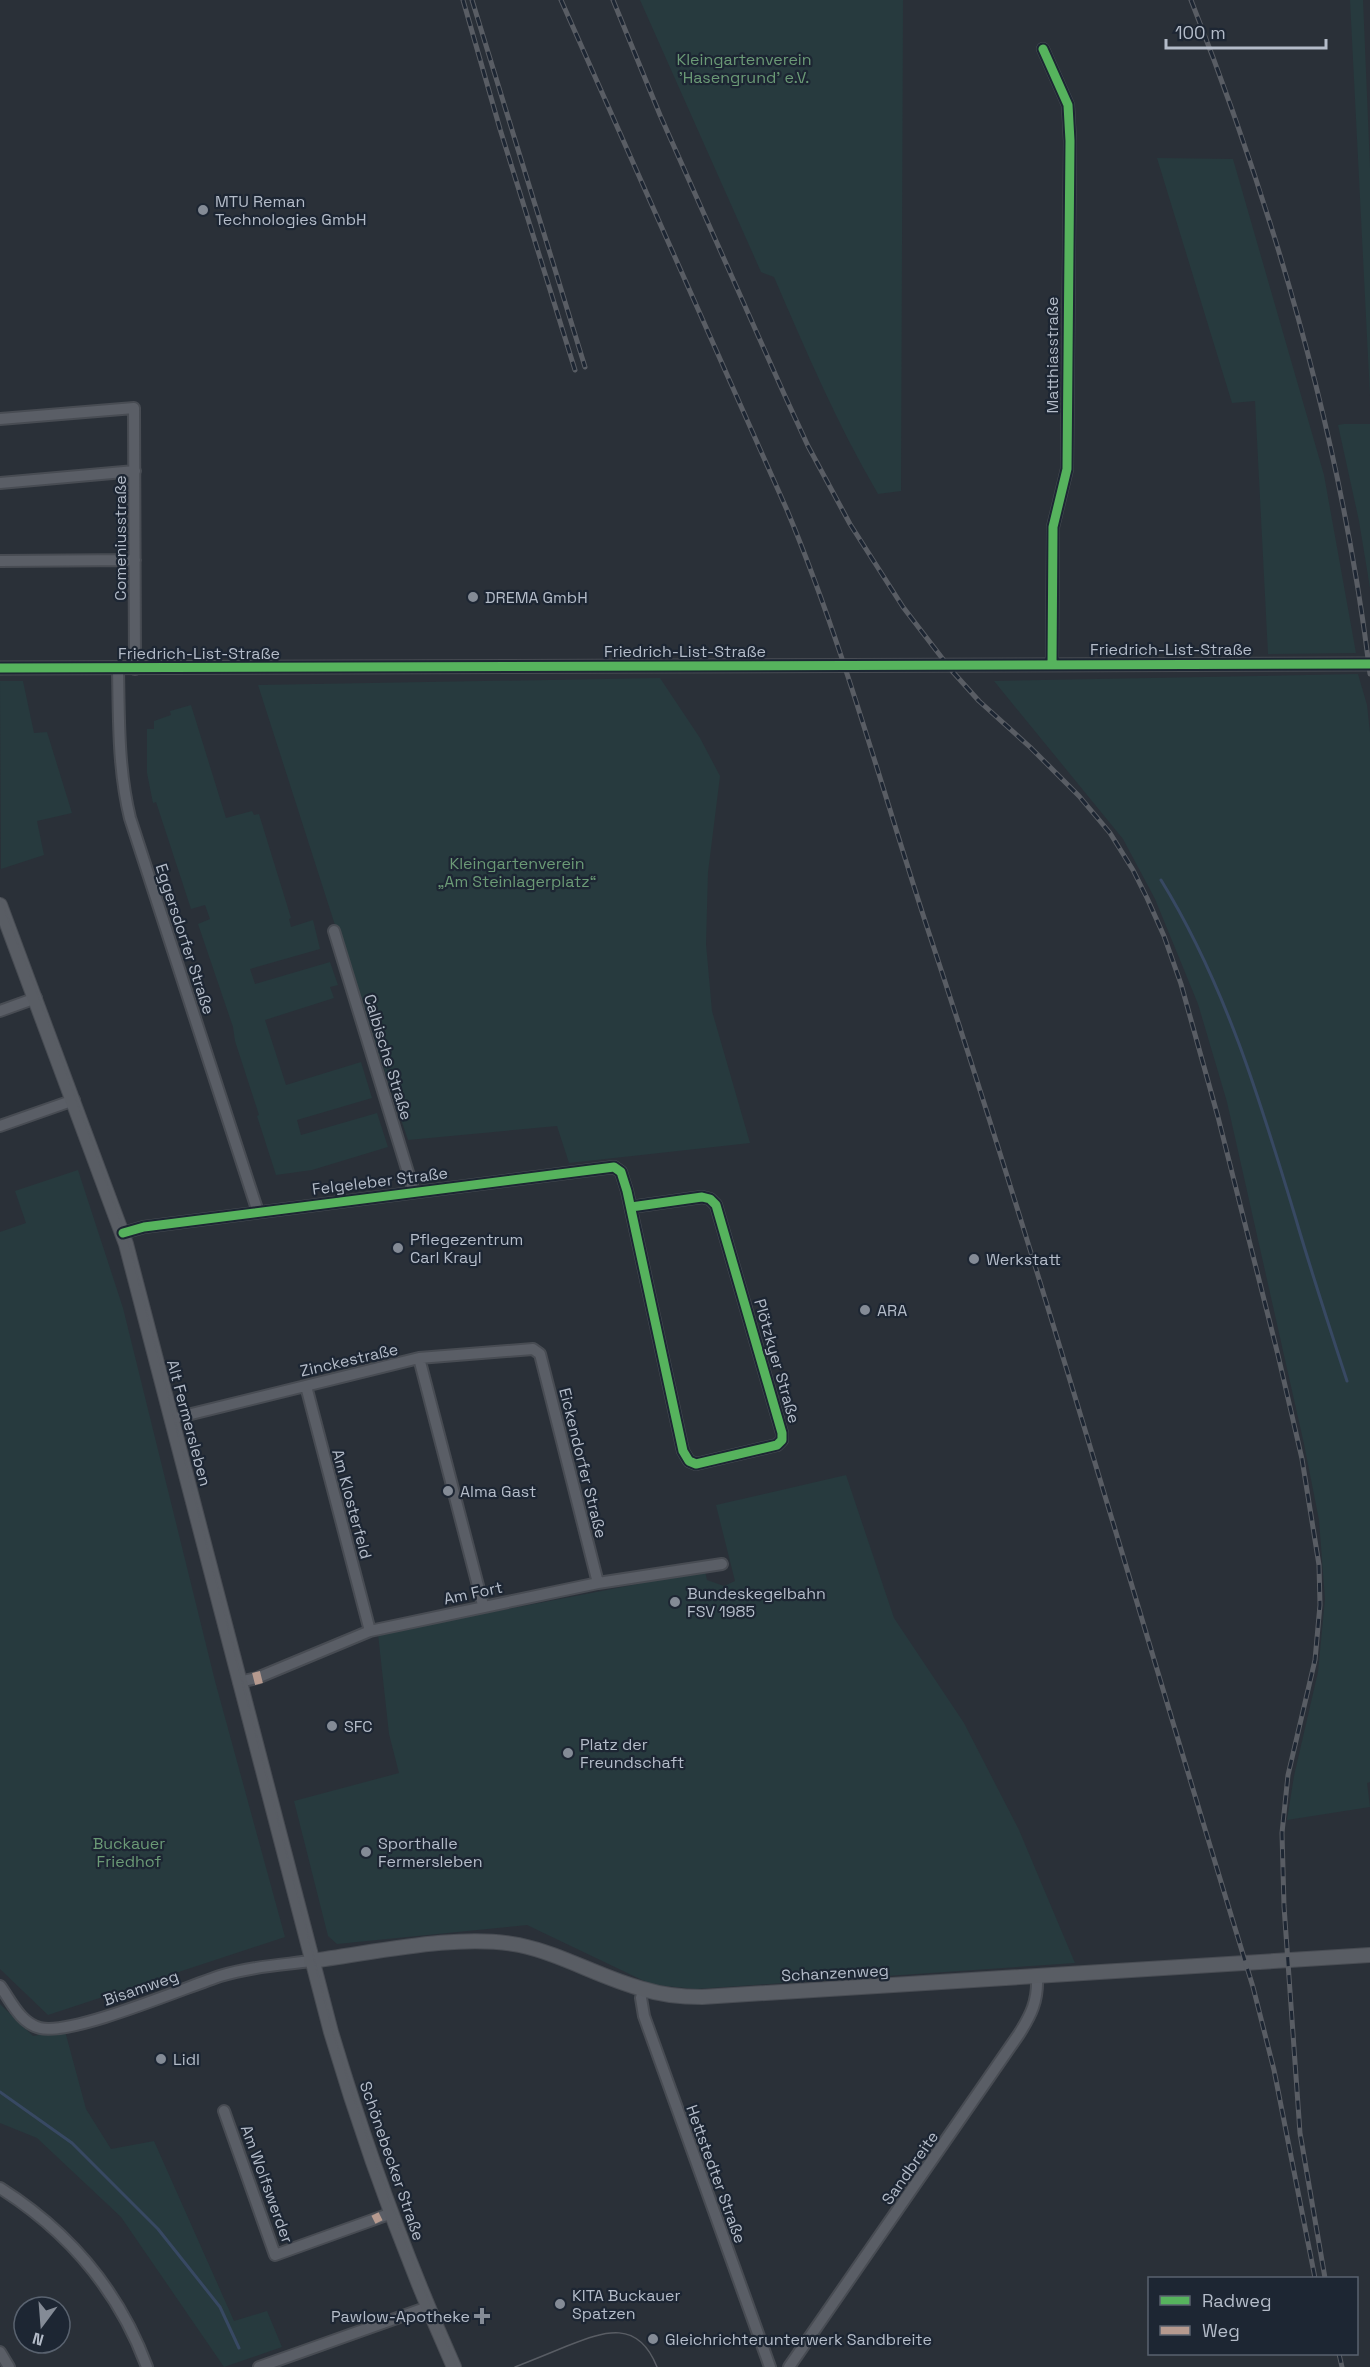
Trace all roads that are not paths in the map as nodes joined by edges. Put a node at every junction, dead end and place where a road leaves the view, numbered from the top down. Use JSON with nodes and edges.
{"nodes":[{"id":1,"x":1043,"y":49,"type":"dead end"},
{"id":2,"x":0,"y":419,"type":"edge"},
{"id":3,"x":135,"y":471,"type":"junction"},
{"id":4,"x":0,"y":483,"type":"edge"},
{"id":5,"x":135,"y":560,"type":"junction"},
{"id":6,"x":0,"y":561,"type":"edge"},
{"id":7,"x":1370,"y":664,"type":"edge"},
{"id":8,"x":1052,"y":665,"type":"junction"},
{"id":9,"x":0,"y":668,"type":"edge"},
{"id":10,"x":118,"y":669,"type":"junction"},
{"id":11,"x":135,"y":669,"type":"junction"},
{"id":12,"x":0,"y":905,"type":"edge"},
{"id":13,"x":334,"y":931,"type":"dead end"},
{"id":14,"x":36,"y":998,"type":"junction"},
{"id":15,"x":0,"y":1011,"type":"edge"},
{"id":16,"x":74,"y":1100,"type":"junction"},
{"id":17,"x":0,"y":1126,"type":"edge"},
{"id":18,"x":627,"y":1191,"type":"joint"},
{"id":19,"x":414,"y":1192,"type":"junction"},
{"id":20,"x":631,"y":1207,"type":"junction"},
{"id":21,"x":258,"y":1212,"type":"junction"},
{"id":22,"x":123,"y":1233,"type":"junction"},
{"id":23,"x":537,"y":1351,"type":"joint"},
{"id":24,"x":419,"y":1358,"type":"junction"},
{"id":25,"x":306,"y":1386,"type":"junction"},
{"id":26,"x":171,"y":1419,"type":"junction"},
{"id":27,"x":722,"y":1564,"type":"dead end"},
{"id":28,"x":598,"y":1583,"type":"junction"},
{"id":29,"x":483,"y":1605,"type":"junction"},
{"id":30,"x":370,"y":1630,"type":"junction"},
{"id":31,"x":239,"y":1682,"type":"junction"},
{"id":32,"x":1370,"y":1955,"type":"edge"},
{"id":33,"x":311,"y":1961,"type":"junction"},
{"id":34,"x":1037,"y":1978,"type":"junction"},
{"id":35,"x":0,"y":1986,"type":"edge"},
{"id":36,"x":643,"y":1989,"type":"junction"},
{"id":37,"x":224,"y":2111,"type":"dead end"},
{"id":38,"x":0,"y":2188,"type":"edge"},
{"id":39,"x":392,"y":2213,"type":"junction"},
{"id":40,"x":429,"y":2307,"type":"junction"},
{"id":41,"x":0,"y":2352,"type":"edge"},
{"id":42,"x":9,"y":2367,"type":"edge"},
{"id":43,"x":147,"y":2367,"type":"edge"},
{"id":44,"x":260,"y":2367,"type":"edge"},
{"id":45,"x":454,"y":2367,"type":"edge"},
{"id":46,"x":770,"y":2367,"type":"edge"},
{"id":47,"x":789,"y":2367,"type":"edge"}],
"edges":[{"from":1,"to":8,"type":"street","name":"Matthiasstraße"},
{"from":2,"to":3,"type":"street","name":"Comeniusstraße"},
{"from":3,"to":4,"type":"street"},
{"from":3,"to":5,"type":"street","name":"Comeniusstraße"},
{"from":5,"to":6,"type":"street"},
{"from":5,"to":11,"type":"street","name":"Comeniusstraße"},
{"from":7,"to":8,"type":"street","name":"Friedrich-List-Straße"},
{"from":8,"to":11,"type":"street","name":"Friedrich-List-Straße"},
{"from":9,"to":10,"type":"street","name":"Friedrich-List-Straße"},
{"from":10,"to":11,"type":"street","name":"Friedrich-List-Straße"},
{"from":10,"to":21,"type":"street","name":"Eggersdorfer Straße"},
{"from":12,"to":14,"type":"main road","name":"Alt Fermersleben"},
{"from":13,"to":19,"type":"street","name":"Calbische Straße"},
{"from":14,"to":15,"type":"street"},
{"from":14,"to":16,"type":"main road","name":"Alt Fermersleben"},
{"from":16,"to":17,"type":"street"},
{"from":16,"to":22,"type":"main road","name":"Alt Fermersleben"},
{"from":18,"to":19,"type":"street","name":"Felgeleber Straße"},
{"from":18,"to":20,"type":"street","name":"Plötzkyer Straße"},
{"from":19,"to":21,"type":"street","name":"Felgeleber Straße"},
{"from":20,"to":20,"type":"street","name":"Plötzkyer Straße"},
{"from":21,"to":22,"type":"street","name":"Felgeleber Straße"},
{"from":22,"to":26,"type":"main road","name":"Alt Fermersleben"},
{"from":23,"to":24,"type":"street","name":"Zinckestraße"},
{"from":23,"to":28,"type":"street","name":"Eickendorfer Straße"},
{"from":24,"to":25,"type":"street","name":"Zinckestraße"},
{"from":24,"to":29,"type":"street"},
{"from":25,"to":26,"type":"street","name":"Zinckestraße"},
{"from":25,"to":30,"type":"street","name":"Am Klosterfeld"},
{"from":26,"to":31,"type":"main road","name":"Alt Fermersleben"},
{"from":27,"to":28,"type":"street","name":"Am Fort"},
{"from":28,"to":29,"type":"street","name":"Am Fort"},
{"from":29,"to":30,"type":"street","name":"Am Fort"},
{"from":30,"to":31,"type":"street","name":"Am Fort"},
{"from":31,"to":33,"type":"main road","name":"Alt Fermersleben"},
{"from":32,"to":34,"type":"main road","name":"Schanzenweg"},
{"from":33,"to":35,"type":"street","name":"Bisamweg"},
{"from":33,"to":36,"type":"main road","name":"Schanzenweg"},
{"from":33,"to":39,"type":"main road","name":"Schönebecker Straße"},
{"from":34,"to":36,"type":"main road","name":"Schanzenweg"},
{"from":34,"to":47,"type":"street","name":"Sandbreite"},
{"from":36,"to":46,"type":"street","name":"Hettstedter Straße"},
{"from":37,"to":39,"type":"street","name":"Am Wolfswerder"},
{"from":38,"to":43,"type":"street"},
{"from":39,"to":40,"type":"main road","name":"Schönebecker Straße"},
{"from":40,"to":44,"type":"street"},
{"from":40,"to":45,"type":"main road","name":"Schönebecker Straße"},
{"from":41,"to":42,"type":"street"}]}
